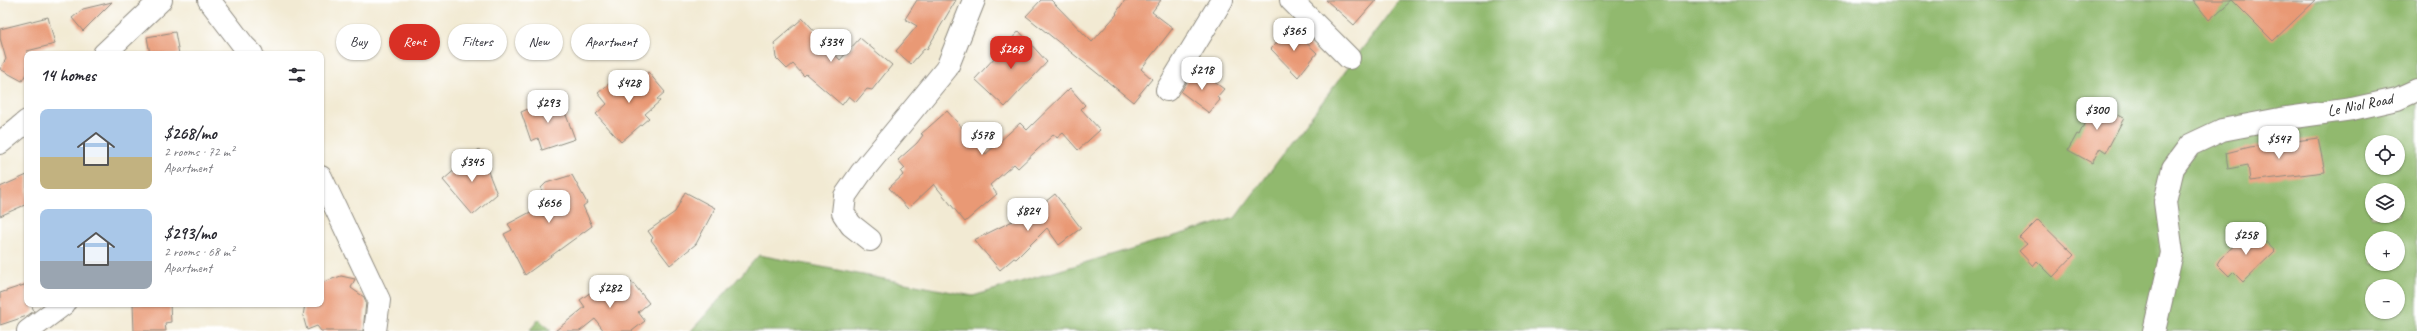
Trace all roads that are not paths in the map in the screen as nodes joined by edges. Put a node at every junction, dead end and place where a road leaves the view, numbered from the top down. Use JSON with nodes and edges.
{"nodes":[{"id":1,"x":161,"y":0,"type":"edge"},
{"id":2,"x":209,"y":0,"type":"edge"},
{"id":3,"x":974,"y":0,"type":"edge"},
{"id":4,"x":1222,"y":0,"type":"edge"},
{"id":5,"x":1291,"y":0,"type":"edge"},
{"id":6,"x":107,"y":51,"type":"edge"},
{"id":7,"x":249,"y":51,"type":"edge"},
{"id":8,"x":1349,"y":58,"type":"dead end"},
{"id":9,"x":1167,"y":90,"type":"dead end"},
{"id":10,"x":2417,"y":90,"type":"edge"},
{"id":11,"x":24,"y":123,"type":"edge"},
{"id":12,"x":0,"y":143,"type":"edge"},
{"id":13,"x":324,"y":183,"type":"edge"},
{"id":14,"x":870,"y":240,"type":"dead end"},
{"id":15,"x":60,"y":307,"type":"edge"},
{"id":16,"x":28,"y":331,"type":"edge"},
{"id":17,"x":375,"y":331,"type":"edge"},
{"id":18,"x":2154,"y":331,"type":"edge"}],
"edges":[{"from":1,"to":6,"type":"street"},
{"from":2,"to":7,"type":"street"},
{"from":3,"to":14,"type":"street"},
{"from":4,"to":9,"type":"street"},
{"from":5,"to":8,"type":"street"},
{"from":10,"to":18,"type":"street","name":"Le Niol Road"},
{"from":11,"to":12,"type":"street"},
{"from":13,"to":17,"type":"street"},
{"from":15,"to":16,"type":"street"}]}
